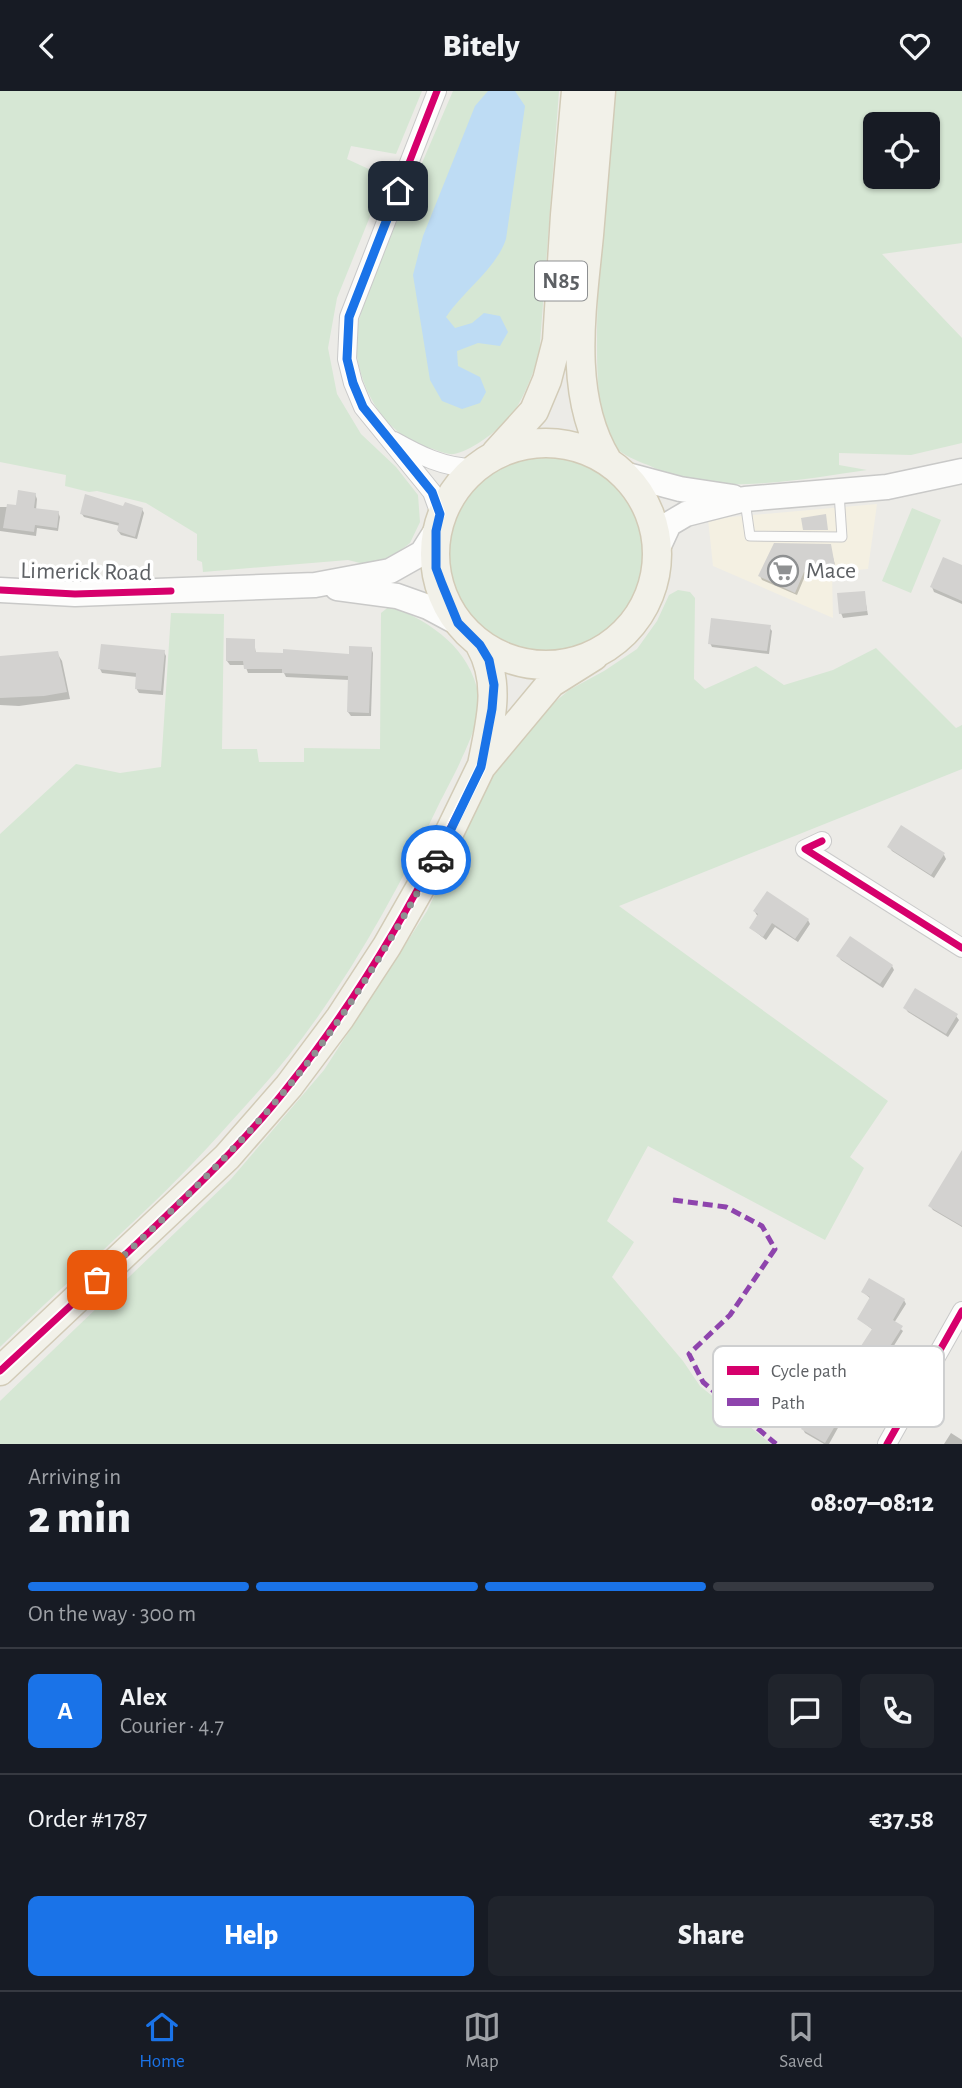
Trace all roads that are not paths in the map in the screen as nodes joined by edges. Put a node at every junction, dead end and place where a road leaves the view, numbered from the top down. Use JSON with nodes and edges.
{"nodes":[{"id":1,"x":437,"y":91,"type":"edge"},
{"id":2,"x":576,"y":91,"type":"edge"},
{"id":3,"x":601,"y":91,"type":"edge"},
{"id":4,"x":385,"y":436,"type":"junction"},
{"id":5,"x":485,"y":461,"type":"junction"},
{"id":6,"x":616,"y":467,"type":"junction"},
{"id":7,"x":962,"y":471,"type":"edge"},
{"id":8,"x":839,"y":491,"type":"junction"},
{"id":9,"x":745,"y":499,"type":"junction"},
{"id":10,"x":438,"y":523,"type":"junction"},
{"id":11,"x":657,"y":550,"type":"junction"},
{"id":12,"x":315,"y":585,"type":"junction"},
{"id":13,"x":0,"y":590,"type":"edge"},
{"id":14,"x":458,"y":623,"type":"junction"},
{"id":15,"x":480,"y":645,"type":"junction"},
{"id":16,"x":594,"y":656,"type":"junction"},
{"id":17,"x":481,"y":767,"type":"junction"},
{"id":18,"x":822,"y":841,"type":"dead end"},
{"id":19,"x":962,"y":948,"type":"edge"},
{"id":20,"x":962,"y":1311,"type":"edge"},
{"id":21,"x":942,"y":1346,"type":"edge"},
{"id":22,"x":0,"y":1371,"type":"edge"},
{"id":23,"x":897,"y":1427,"type":"edge"},
{"id":24,"x":887,"y":1444,"type":"edge"}],
"edges":[{"from":1,"to":4,"type":"street"},
{"from":2,"to":5,"type":"main road","number":"N85"},
{"from":3,"to":6,"type":"main road","number":"N85"},
{"from":4,"to":5,"type":"street"},
{"from":4,"to":10,"type":"street"},
{"from":5,"to":6,"type":"main road"},
{"from":5,"to":10,"type":"main road","number":"N85"},
{"from":6,"to":9,"type":"main road"},
{"from":6,"to":11,"type":"main road","number":"N85"},
{"from":7,"to":8,"type":"main road"},
{"from":8,"to":9,"type":"main road"},
{"from":8,"to":9,"type":"lane"},
{"from":9,"to":11,"type":"main road"},
{"from":10,"to":12,"type":"main road"},
{"from":10,"to":14,"type":"main road","number":"N85"},
{"from":11,"to":16,"type":"main road","number":"N85"},
{"from":12,"to":13,"type":"main road","name":"Limerick Road"},
{"from":12,"to":14,"type":"main road"},
{"from":14,"to":15,"type":"main road","number":"N85"},
{"from":15,"to":16,"type":"main road","number":"N85"},
{"from":15,"to":17,"type":"main road","number":"N85"},
{"from":16,"to":17,"type":"main road","number":"N85"},
{"from":17,"to":22,"type":"main road","number":"N85"},
{"from":18,"to":19,"type":"street"},
{"from":20,"to":21,"type":"street"},
{"from":23,"to":24,"type":"street"}]}
